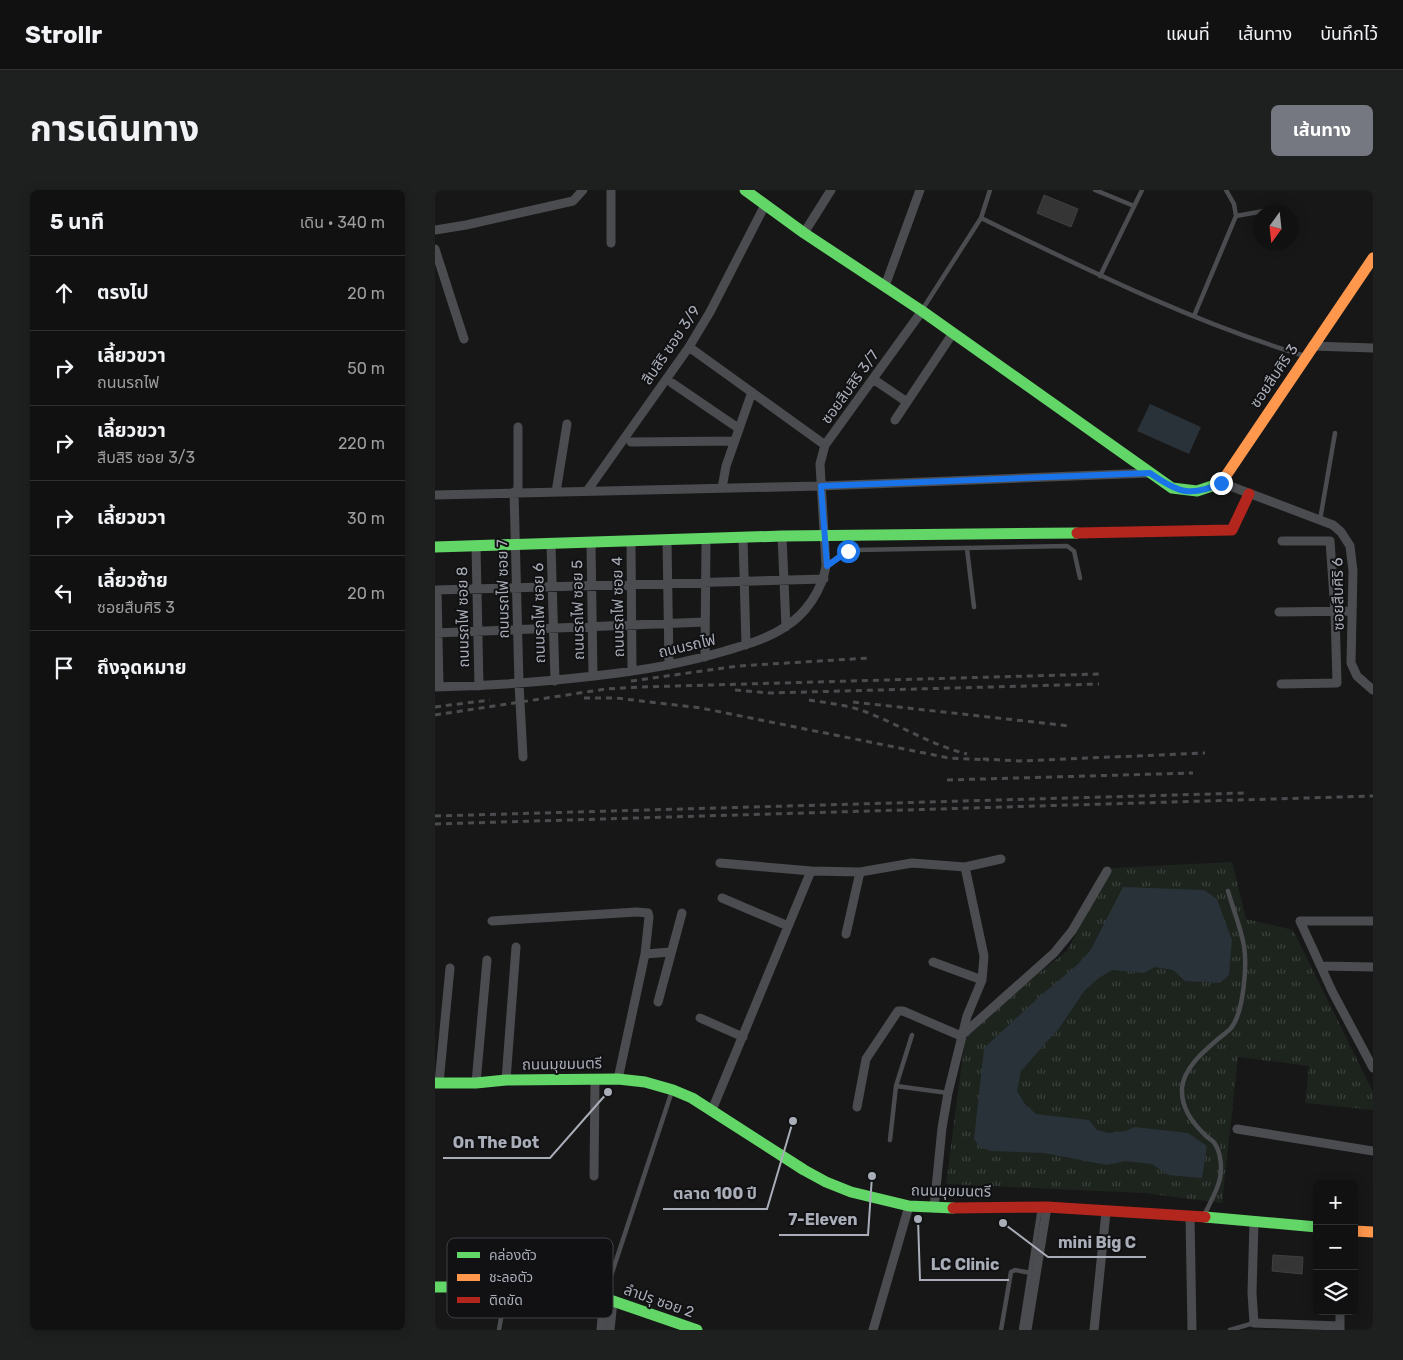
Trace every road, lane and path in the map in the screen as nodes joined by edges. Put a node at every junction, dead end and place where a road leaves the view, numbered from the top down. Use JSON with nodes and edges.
{"nodes":[{"id":1,"x":583,"y":190,"type":"edge"},
{"id":2,"x":611,"y":190,"type":"edge"},
{"id":3,"x":831,"y":190,"type":"edge"},
{"id":4,"x":920,"y":190,"type":"edge"},
{"id":5,"x":990,"y":190,"type":"edge"},
{"id":6,"x":1095,"y":190,"type":"edge"},
{"id":7,"x":1142,"y":190,"type":"edge"},
{"id":8,"x":1226,"y":190,"type":"edge"},
{"id":9,"x":750,"y":192,"type":"edge"},
{"id":10,"x":765,"y":205,"type":"junction"},
{"id":11,"x":1134,"y":206,"type":"junction"},
{"id":12,"x":1253,"y":213,"type":"edge"},
{"id":13,"x":1236,"y":216,"type":"junction"},
{"id":14,"x":981,"y":218,"type":"junction"},
{"id":15,"x":435,"y":230,"type":"edge"},
{"id":16,"x":804,"y":233,"type":"junction"},
{"id":17,"x":611,"y":244,"type":"dead end"},
{"id":18,"x":435,"y":249,"type":"edge"},
{"id":19,"x":1373,"y":258,"type":"edge"},
{"id":20,"x":1100,"y":276,"type":"junction"},
{"id":21,"x":885,"y":286,"type":"junction"},
{"id":22,"x":922,"y":311,"type":"junction"},
{"id":23,"x":1194,"y":316,"type":"junction"},
{"id":24,"x":953,"y":333,"type":"junction"},
{"id":25,"x":464,"y":339,"type":"dead end"},
{"id":26,"x":1312,"y":346,"type":"junction"},
{"id":27,"x":689,"y":347,"type":"junction"},
{"id":28,"x":1373,"y":348,"type":"edge"},
{"id":29,"x":1305,"y":356,"type":"junction"},
{"id":30,"x":873,"y":379,"type":"junction"},
{"id":31,"x":672,"y":383,"type":"dead end"},
{"id":32,"x":752,"y":392,"type":"junction"},
{"id":33,"x":907,"y":402,"type":"junction"},
{"id":34,"x":895,"y":420,"type":"dead end"},
{"id":35,"x":567,"y":424,"type":"dead end"},
{"id":36,"x":518,"y":427,"type":"dead end"},
{"id":37,"x":738,"y":428,"type":"junction"},
{"id":38,"x":1335,"y":433,"type":"dead end"},
{"id":39,"x":734,"y":441,"type":"junction"},
{"id":40,"x":631,"y":442,"type":"dead end"},
{"id":41,"x":825,"y":445,"type":"junction"},
{"id":42,"x":1150,"y":473,"type":"junction"},
{"id":43,"x":1221,"y":483,"type":"junction"},
{"id":44,"x":821,"y":486,"type":"junction"},
{"id":45,"x":722,"y":488,"type":"junction"},
{"id":46,"x":516,"y":492,"type":"junction"},
{"id":47,"x":555,"y":492,"type":"junction"},
{"id":48,"x":587,"y":492,"type":"junction"},
{"id":49,"x":435,"y":494,"type":"edge"},
{"id":50,"x":1249,"y":494,"type":"junction"},
{"id":51,"x":1320,"y":520,"type":"junction"},
{"id":52,"x":782,"y":536,"type":"junction"},
{"id":53,"x":825,"y":536,"type":"junction"},
{"id":54,"x":743,"y":538,"type":"junction"},
{"id":55,"x":706,"y":539,"type":"junction"},
{"id":56,"x":667,"y":540,"type":"junction"},
{"id":57,"x":631,"y":542,"type":"junction"},
{"id":58,"x":1282,"y":542,"type":"dead end"},
{"id":59,"x":591,"y":544,"type":"junction"},
{"id":60,"x":551,"y":545,"type":"junction"},
{"id":61,"x":476,"y":546,"type":"junction"},
{"id":62,"x":516,"y":546,"type":"junction"},
{"id":63,"x":435,"y":547,"type":"edge"},
{"id":64,"x":967,"y":548,"type":"junction"},
{"id":65,"x":827,"y":566,"type":"junction"},
{"id":66,"x":1080,"y":578,"type":"dead end"},
{"id":67,"x":824,"y":579,"type":"junction"},
{"id":68,"x":784,"y":581,"type":"junction"},
{"id":69,"x":744,"y":582,"type":"junction"},
{"id":70,"x":705,"y":583,"type":"junction"},
{"id":71,"x":668,"y":584,"type":"junction"},
{"id":72,"x":632,"y":585,"type":"junction"},
{"id":73,"x":591,"y":586,"type":"junction"},
{"id":74,"x":553,"y":587,"type":"junction"},
{"id":75,"x":517,"y":588,"type":"junction"},
{"id":76,"x":477,"y":589,"type":"junction"},
{"id":77,"x":436,"y":590,"type":"edge"},
{"id":78,"x":974,"y":607,"type":"dead end"},
{"id":79,"x":1352,"y":611,"type":"junction"},
{"id":80,"x":1279,"y":612,"type":"dead end"},
{"id":81,"x":1335,"y":612,"type":"junction"},
{"id":82,"x":705,"y":622,"type":"junction"},
{"id":83,"x":668,"y":623,"type":"junction"},
{"id":84,"x":632,"y":624,"type":"junction"},
{"id":85,"x":593,"y":626,"type":"junction"},
{"id":86,"x":786,"y":627,"type":"junction"},
{"id":87,"x":554,"y":628,"type":"junction"},
{"id":88,"x":517,"y":630,"type":"junction"},
{"id":89,"x":477,"y":631,"type":"junction"},
{"id":90,"x":437,"y":633,"type":"edge"},
{"id":91,"x":747,"y":645,"type":"junction"},
{"id":92,"x":705,"y":657,"type":"junction"},
{"id":93,"x":669,"y":666,"type":"junction"},
{"id":94,"x":632,"y":671,"type":"junction"},
{"id":95,"x":593,"y":676,"type":"junction"},
{"id":96,"x":555,"y":681,"type":"junction"},
{"id":97,"x":519,"y":684,"type":"junction"},
{"id":98,"x":1281,"y":684,"type":"dead end"},
{"id":99,"x":479,"y":686,"type":"junction"},
{"id":100,"x":437,"y":687,"type":"edge"},
{"id":101,"x":1373,"y":690,"type":"edge"},
{"id":102,"x":523,"y":757,"type":"dead end"},
{"id":103,"x":1001,"y":859,"type":"dead end"},
{"id":104,"x":720,"y":863,"type":"dead end"},
{"id":105,"x":965,"y":867,"type":"junction"},
{"id":106,"x":811,"y":871,"type":"junction"},
{"id":107,"x":1107,"y":871,"type":"dead end"},
{"id":108,"x":860,"y":872,"type":"junction"},
{"id":109,"x":1228,"y":891,"type":"dead end"},
{"id":110,"x":721,"y":898,"type":"dead end"},
{"id":111,"x":682,"y":913,"type":"dead end"},
{"id":112,"x":492,"y":921,"type":"dead end"},
{"id":113,"x":1373,"y":921,"type":"edge"},
{"id":114,"x":788,"y":926,"type":"junction"},
{"id":115,"x":845,"y":934,"type":"dead end"},
{"id":116,"x":516,"y":947,"type":"dead end"},
{"id":117,"x":671,"y":952,"type":"junction"},
{"id":118,"x":645,"y":954,"type":"junction"},
{"id":119,"x":487,"y":960,"type":"dead end"},
{"id":120,"x":933,"y":962,"type":"dead end"},
{"id":121,"x":1321,"y":966,"type":"junction"},
{"id":122,"x":1373,"y":967,"type":"edge"},
{"id":123,"x":449,"y":968,"type":"dead end"},
{"id":124,"x":981,"y":980,"type":"junction"},
{"id":125,"x":658,"y":1002,"type":"dead end"},
{"id":126,"x":700,"y":1018,"type":"dead end"},
{"id":127,"x":912,"y":1035,"type":"dead end"},
{"id":128,"x":961,"y":1036,"type":"junction"},
{"id":129,"x":743,"y":1038,"type":"junction"},
{"id":130,"x":1373,"y":1068,"type":"edge"},
{"id":131,"x":595,"y":1079,"type":"junction"},
{"id":132,"x":618,"y":1079,"type":"junction"},
{"id":133,"x":506,"y":1080,"type":"junction"},
{"id":134,"x":437,"y":1083,"type":"edge"},
{"id":135,"x":476,"y":1083,"type":"junction"},
{"id":136,"x":896,"y":1086,"type":"junction"},
{"id":137,"x":673,"y":1090,"type":"junction"},
{"id":138,"x":948,"y":1093,"type":"junction"},
{"id":139,"x":857,"y":1107,"type":"dead end"},
{"id":140,"x":712,"y":1110,"type":"junction"},
{"id":141,"x":1237,"y":1128,"type":"dead end"},
{"id":142,"x":890,"y":1140,"type":"dead end"},
{"id":143,"x":1373,"y":1151,"type":"edge"},
{"id":144,"x":594,"y":1176,"type":"dead end"},
{"id":145,"x":909,"y":1206,"type":"junction"},
{"id":146,"x":1043,"y":1207,"type":"junction"},
{"id":147,"x":934,"y":1208,"type":"junction"},
{"id":148,"x":1106,"y":1212,"type":"junction"},
{"id":149,"x":1190,"y":1216,"type":"junction"},
{"id":150,"x":1203,"y":1217,"type":"junction"},
{"id":151,"x":1255,"y":1222,"type":"junction"},
{"id":152,"x":1313,"y":1228,"type":"edge"},
{"id":153,"x":1358,"y":1230,"type":"edge"},
{"id":154,"x":1373,"y":1230,"type":"edge"},
{"id":155,"x":1031,"y":1274,"type":"junction"},
{"id":156,"x":613,"y":1283,"type":"edge"},
{"id":157,"x":613,"y":1301,"type":"edge"},
{"id":158,"x":1340,"y":1315,"type":"edge"},
{"id":159,"x":1254,"y":1323,"type":"junction"},
{"id":160,"x":1340,"y":1328,"type":"edge"},
{"id":161,"x":697,"y":1330,"type":"edge"},
{"id":162,"x":873,"y":1330,"type":"edge"},
{"id":163,"x":1001,"y":1330,"type":"edge"},
{"id":164,"x":1021,"y":1330,"type":"edge"},
{"id":165,"x":1027,"y":1330,"type":"edge"},
{"id":166,"x":1094,"y":1330,"type":"edge"},
{"id":167,"x":1192,"y":1330,"type":"edge"},
{"id":168,"x":1230,"y":1330,"type":"edge"}],
"edges":[{"from":1,"to":15,"type":"street"},
{"from":2,"to":17,"type":"street"},
{"from":3,"to":16,"type":"street"},
{"from":4,"to":21,"type":"street"},
{"from":5,"to":14,"type":"lane"},
{"from":6,"to":11,"type":"lane"},
{"from":7,"to":11,"type":"lane"},
{"from":8,"to":13,"type":"lane"},
{"from":9,"to":10,"type":"street"},
{"from":10,"to":16,"type":"street"},
{"from":10,"to":27,"type":"street","name":"สืบสิริ ซอย 3/9"},
{"from":11,"to":20,"type":"lane"},
{"from":12,"to":13,"type":"lane"},
{"from":13,"to":23,"type":"lane"},
{"from":14,"to":20,"type":"lane"},
{"from":14,"to":22,"type":"lane"},
{"from":16,"to":21,"type":"street"},
{"from":18,"to":25,"type":"street"},
{"from":19,"to":26,"type":"street","name":"ซอยสืบศิริ 3"},
{"from":20,"to":23,"type":"lane"},
{"from":21,"to":22,"type":"street"},
{"from":22,"to":24,"type":"street"},
{"from":22,"to":30,"type":"street","name":"ซอยสืบสิริ 3/7"},
{"from":23,"to":29,"type":"lane"},
{"from":24,"to":33,"type":"street"},
{"from":24,"to":42,"type":"street"},
{"from":26,"to":28,"type":"street"},
{"from":26,"to":29,"type":"street","name":"ซอยสืบศิริ 3"},
{"from":27,"to":32,"type":"street"},
{"from":27,"to":48,"type":"street","name":"สืบสิริ ซอย 3/9"},
{"from":29,"to":43,"type":"street","name":"ซอยสืบศิริ 3"},
{"from":30,"to":33,"type":"street"},
{"from":30,"to":41,"type":"street","name":"ซอยสืบสิริ 3/7"},
{"from":31,"to":37,"type":"street"},
{"from":32,"to":37,"type":"street"},
{"from":32,"to":41,"type":"street"},
{"from":33,"to":34,"type":"street"},
{"from":35,"to":47,"type":"street"},
{"from":36,"to":46,"type":"street","name":"ถนนรถไฟ ซอย 7"},
{"from":37,"to":39,"type":"street"},
{"from":38,"to":51,"type":"lane"},
{"from":39,"to":40,"type":"street"},
{"from":39,"to":45,"type":"street"},
{"from":41,"to":44,"type":"street","name":"ซอยสืบสิริ 3/7"},
{"from":42,"to":43,"type":"street"},
{"from":42,"to":44,"type":"street"},
{"from":43,"to":50,"type":"street","name":"ซอยสืบศิริ 6"},
{"from":44,"to":45,"type":"street"},
{"from":44,"to":53,"type":"street","name":"ถนนรถไฟ"},
{"from":45,"to":48,"type":"street"},
{"from":46,"to":47,"type":"street"},
{"from":46,"to":49,"type":"street"},
{"from":46,"to":62,"type":"street","name":"ถนนรถไฟ ซอย 7"},
{"from":47,"to":48,"type":"street"},
{"from":50,"to":51,"type":"street","name":"ซอยสืบศิริ 6"},
{"from":50,"to":53,"type":"street"},
{"from":51,"to":79,"type":"street","name":"ซอยสืบศิริ 6"},
{"from":52,"to":53,"type":"street"},
{"from":52,"to":54,"type":"street"},
{"from":52,"to":68,"type":"street"},
{"from":53,"to":65,"type":"street","name":"ถนนรถไฟ"},
{"from":54,"to":55,"type":"street"},
{"from":54,"to":69,"type":"street"},
{"from":55,"to":56,"type":"street"},
{"from":55,"to":70,"type":"street"},
{"from":56,"to":57,"type":"street"},
{"from":56,"to":71,"type":"street"},
{"from":57,"to":59,"type":"street"},
{"from":57,"to":72,"type":"street","name":"ถนนรถไฟ ซอย 4"},
{"from":58,"to":81,"type":"street"},
{"from":59,"to":60,"type":"street"},
{"from":59,"to":73,"type":"street","name":"ถนนรถไฟ ซอย 5"},
{"from":60,"to":62,"type":"street"},
{"from":60,"to":74,"type":"street","name":"ถนนรถไฟ ซอย 6"},
{"from":61,"to":62,"type":"street"},
{"from":61,"to":63,"type":"street"},
{"from":61,"to":76,"type":"street","name":"ถนนรถไฟ ซอย 8"},
{"from":62,"to":75,"type":"street","name":"ถนนรถไฟ ซอย 7"},
{"from":64,"to":65,"type":"lane"},
{"from":64,"to":66,"type":"lane"},
{"from":64,"to":78,"type":"lane"},
{"from":65,"to":67,"type":"street","name":"ถนนรถไฟ"},
{"from":67,"to":68,"type":"street"},
{"from":67,"to":86,"type":"street","name":"ถนนรถไฟ"},
{"from":68,"to":69,"type":"street"},
{"from":68,"to":86,"type":"street"},
{"from":69,"to":70,"type":"street"},
{"from":69,"to":91,"type":"street"},
{"from":70,"to":71,"type":"street"},
{"from":70,"to":82,"type":"street"},
{"from":71,"to":72,"type":"street"},
{"from":71,"to":83,"type":"street"},
{"from":72,"to":73,"type":"street"},
{"from":72,"to":84,"type":"street","name":"ถนนรถไฟ ซอย 4"},
{"from":73,"to":74,"type":"street"},
{"from":73,"to":85,"type":"street","name":"ถนนรถไฟ ซอย 5"},
{"from":74,"to":75,"type":"street"},
{"from":74,"to":87,"type":"street","name":"ถนนรถไฟ ซอย 6"},
{"from":75,"to":76,"type":"street"},
{"from":75,"to":88,"type":"street","name":"ถนนรถไฟ ซอย 7"},
{"from":76,"to":77,"type":"street"},
{"from":76,"to":89,"type":"street","name":"ถนนรถไฟ ซอย 8"},
{"from":77,"to":90,"type":"street"},
{"from":79,"to":81,"type":"street"},
{"from":79,"to":101,"type":"street","name":"ซอยสืบศิริ 6"},
{"from":80,"to":81,"type":"street"},
{"from":81,"to":98,"type":"street"},
{"from":82,"to":83,"type":"street"},
{"from":82,"to":92,"type":"street"},
{"from":83,"to":84,"type":"street"},
{"from":83,"to":93,"type":"street"},
{"from":84,"to":85,"type":"street"},
{"from":84,"to":94,"type":"street","name":"ถนนรถไฟ ซอย 4"},
{"from":85,"to":87,"type":"street"},
{"from":85,"to":95,"type":"street","name":"ถนนรถไฟ ซอย 5"},
{"from":86,"to":91,"type":"street","name":"ถนนรถไฟ"},
{"from":87,"to":88,"type":"street"},
{"from":87,"to":96,"type":"street","name":"ถนนรถไฟ ซอย 6"},
{"from":88,"to":89,"type":"street"},
{"from":88,"to":97,"type":"street","name":"ถนนรถไฟ ซอย 7"},
{"from":89,"to":90,"type":"street"},
{"from":89,"to":99,"type":"street","name":"ถนนรถไฟ ซอย 8"},
{"from":90,"to":100,"type":"street"},
{"from":91,"to":92,"type":"street","name":"ถนนรถไฟ"},
{"from":92,"to":93,"type":"street","name":"ถนนรถไฟ"},
{"from":93,"to":94,"type":"street","name":"ถนนรถไฟ"},
{"from":94,"to":95,"type":"street","name":"ถนนรถไฟ"},
{"from":95,"to":96,"type":"street","name":"ถนนรถไฟ"},
{"from":96,"to":97,"type":"street","name":"ถนนรถไฟ"},
{"from":97,"to":99,"type":"street","name":"ถนนรถไฟ"},
{"from":97,"to":102,"type":"street","name":"ถนนรถไฟ ซอย 7"},
{"from":99,"to":100,"type":"street","name":"ถนนรถไฟ"},
{"from":103,"to":105,"type":"street"},
{"from":104,"to":106,"type":"street"},
{"from":105,"to":108,"type":"street"},
{"from":105,"to":124,"type":"street"},
{"from":106,"to":108,"type":"street"},
{"from":106,"to":114,"type":"street"},
{"from":107,"to":128,"type":"street"},
{"from":108,"to":115,"type":"street"},
{"from":109,"to":150,"type":"lane"},
{"from":110,"to":114,"type":"street"},
{"from":111,"to":117,"type":"street"},
{"from":112,"to":118,"type":"street"},
{"from":113,"to":121,"type":"street"},
{"from":114,"to":129,"type":"street"},
{"from":116,"to":133,"type":"street"},
{"from":117,"to":118,"type":"street"},
{"from":117,"to":125,"type":"street"},
{"from":118,"to":132,"type":"street"},
{"from":119,"to":135,"type":"street"},
{"from":120,"to":124,"type":"street"},
{"from":121,"to":122,"type":"street"},
{"from":121,"to":130,"type":"street"},
{"from":123,"to":134,"type":"street"},
{"from":124,"to":128,"type":"street"},
{"from":126,"to":129,"type":"street"},
{"from":127,"to":136,"type":"lane"},
{"from":128,"to":138,"type":"street"},
{"from":128,"to":139,"type":"street"},
{"from":129,"to":140,"type":"street"},
{"from":131,"to":132,"type":"street","name":"ถนนมุขมนตรี"},
{"from":131,"to":133,"type":"street","name":"ถนนมุขมนตรี"},
{"from":131,"to":144,"type":"street"},
{"from":132,"to":137,"type":"street","name":"ถนนมุขมนตรี"},
{"from":133,"to":135,"type":"street","name":"ถนนมุขมนตรี"},
{"from":134,"to":135,"type":"street","name":"ถนนมุขมนตรี"},
{"from":136,"to":138,"type":"lane"},
{"from":136,"to":142,"type":"lane"},
{"from":137,"to":140,"type":"street","name":"ถนนมุขมนตรี"},
{"from":137,"to":156,"type":"lane"},
{"from":138,"to":147,"type":"street"},
{"from":140,"to":145,"type":"street","name":"ถนนมุขมนตรี"},
{"from":141,"to":143,"type":"street"},
{"from":145,"to":147,"type":"street","name":"ถนนมุขมนตรี"},
{"from":145,"to":162,"type":"street"},
{"from":146,"to":147,"type":"street","name":"ถนนมุขมนตรี"},
{"from":146,"to":148,"type":"street","name":"ถนนมุขมนตรี"},
{"from":146,"to":155,"type":"lane"},
{"from":146,"to":165,"type":"street"},
{"from":148,"to":149,"type":"street","name":"ถนนมุขมนตรี"},
{"from":148,"to":166,"type":"street"},
{"from":149,"to":150,"type":"street","name":"ถนนมุขมนตรี"},
{"from":149,"to":167,"type":"street"},
{"from":150,"to":151,"type":"street","name":"ถนนมุขมนตรี"},
{"from":151,"to":152,"type":"street","name":"ถนนมุขมนตรี"},
{"from":151,"to":159,"type":"street"},
{"from":153,"to":154,"type":"street"},
{"from":155,"to":163,"type":"lane"},
{"from":155,"to":164,"type":"lane"},
{"from":157,"to":161,"type":"street","name":"ลำปรุ ซอย 2"},
{"from":158,"to":160,"type":"street"},
{"from":159,"to":160,"type":"street"},
{"from":159,"to":168,"type":"lane"}]}
